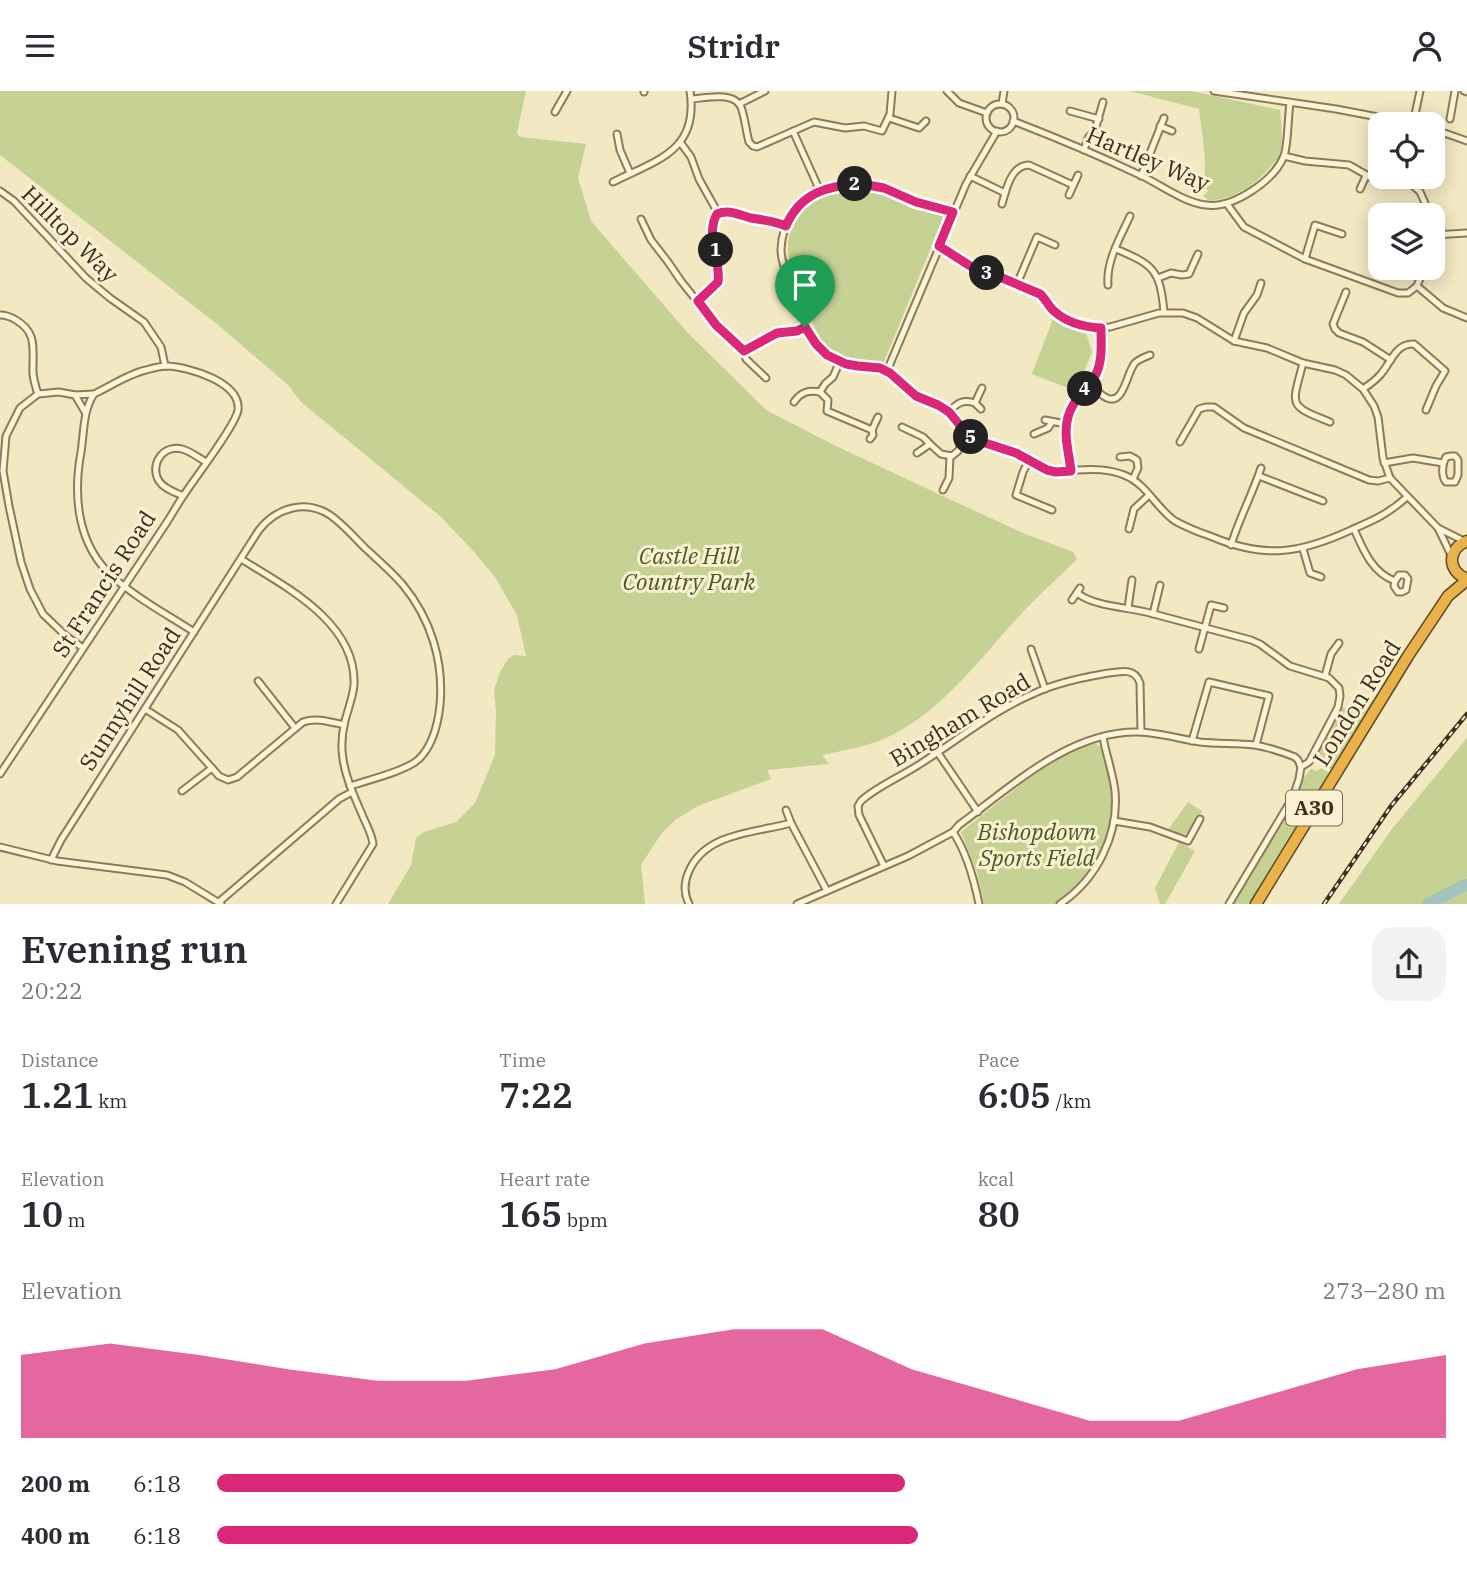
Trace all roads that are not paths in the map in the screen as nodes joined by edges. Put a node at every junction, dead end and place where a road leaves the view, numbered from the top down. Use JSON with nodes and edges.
{"nodes":[{"id":1,"x":567,"y":91,"type":"edge"},
{"id":2,"x":690,"y":91,"type":"edge"},
{"id":3,"x":765,"y":91,"type":"edge"},
{"id":4,"x":892,"y":91,"type":"edge"},
{"id":5,"x":947,"y":91,"type":"edge"},
{"id":6,"x":1004,"y":91,"type":"edge"},
{"id":7,"x":1214,"y":91,"type":"edge"},
{"id":8,"x":1420,"y":91,"type":"edge"},
{"id":9,"x":1455,"y":91,"type":"edge"},
{"id":10,"x":1232,"y":93,"type":"edge"},
{"id":11,"x":692,"y":99,"type":"junction"},
{"id":12,"x":1103,"y":102,"type":"dead end"},
{"id":13,"x":1290,"y":103,"type":"junction"},
{"id":14,"x":739,"y":104,"type":"junction"},
{"id":15,"x":1002,"y":104,"type":"junction"},
{"id":16,"x":1070,"y":111,"type":"dead end"},
{"id":17,"x":555,"y":112,"type":"dead end"},
{"id":18,"x":1416,"y":112,"type":"edge"},
{"id":19,"x":987,"y":113,"type":"junction"},
{"id":20,"x":1368,"y":116,"type":"edge"},
{"id":21,"x":889,"y":118,"type":"junction"},
{"id":22,"x":1164,"y":118,"type":"dead end"},
{"id":23,"x":1098,"y":119,"type":"junction"},
{"id":24,"x":1450,"y":119,"type":"dead end"},
{"id":25,"x":926,"y":121,"type":"dead end"},
{"id":26,"x":1013,"y":121,"type":"junction"},
{"id":27,"x":1160,"y":126,"type":"junction"},
{"id":28,"x":919,"y":128,"type":"junction"},
{"id":29,"x":793,"y":131,"type":"junction"},
{"id":30,"x":997,"y":131,"type":"junction"},
{"id":31,"x":1172,"y":131,"type":"dead end"},
{"id":32,"x":1445,"y":133,"type":"edge"},
{"id":33,"x":617,"y":134,"type":"dead end"},
{"id":34,"x":919,"y":136,"type":"dead end"},
{"id":35,"x":1467,"y":141,"type":"edge"},
{"id":36,"x":680,"y":142,"type":"junction"},
{"id":37,"x":1084,"y":150,"type":"junction"},
{"id":38,"x":1284,"y":156,"type":"junction"},
{"id":39,"x":630,"y":173,"type":"junction"},
{"id":40,"x":1078,"y":175,"type":"dead end"},
{"id":41,"x":970,"y":176,"type":"junction"},
{"id":42,"x":1141,"y":176,"type":"junction"},
{"id":43,"x":1366,"y":176,"type":"junction"},
{"id":44,"x":613,"y":182,"type":"dead end"},
{"id":45,"x":1073,"y":185,"type":"junction"},
{"id":46,"x":1360,"y":189,"type":"dead end"},
{"id":47,"x":0,"y":191,"type":"edge"},
{"id":48,"x":820,"y":191,"type":"junction"},
{"id":49,"x":1005,"y":193,"type":"junction"},
{"id":50,"x":1069,"y":195,"type":"dead end"},
{"id":51,"x":1424,"y":203,"type":"edge"},
{"id":52,"x":1002,"y":204,"type":"dead end"},
{"id":53,"x":1227,"y":204,"type":"junction"},
{"id":54,"x":953,"y":212,"type":"junction"},
{"id":55,"x":718,"y":213,"type":"junction"},
{"id":56,"x":1130,"y":216,"type":"dead end"},
{"id":57,"x":641,"y":219,"type":"dead end"},
{"id":58,"x":654,"y":223,"type":"dead end"},
{"id":59,"x":644,"y":226,"type":"junction"},
{"id":60,"x":786,"y":226,"type":"junction"},
{"id":61,"x":1467,"y":233,"type":"edge"},
{"id":62,"x":1342,"y":234,"type":"dead end"},
{"id":63,"x":1445,"y":234,"type":"edge"},
{"id":64,"x":1055,"y":245,"type":"dead end"},
{"id":65,"x":939,"y":246,"type":"junction"},
{"id":66,"x":1116,"y":249,"type":"junction"},
{"id":67,"x":1198,"y":254,"type":"dead end"},
{"id":68,"x":1305,"y":259,"type":"junction"},
{"id":69,"x":1158,"y":278,"type":"junction"},
{"id":70,"x":1419,"y":280,"type":"edge"},
{"id":71,"x":1017,"y":283,"type":"junction"},
{"id":72,"x":1261,"y":283,"type":"dead end"},
{"id":73,"x":1108,"y":285,"type":"dead end"},
{"id":74,"x":1417,"y":286,"type":"junction"},
{"id":75,"x":1346,"y":292,"type":"dead end"},
{"id":76,"x":698,"y":301,"type":"junction"},
{"id":77,"x":1164,"y":312,"type":"junction"},
{"id":78,"x":0,"y":315,"type":"edge"},
{"id":79,"x":1467,"y":318,"type":"edge"},
{"id":80,"x":805,"y":327,"type":"junction"},
{"id":81,"x":1101,"y":328,"type":"junction"},
{"id":82,"x":1234,"y":341,"type":"junction"},
{"id":83,"x":744,"y":351,"type":"junction"},
{"id":84,"x":1150,"y":355,"type":"dead end"},
{"id":85,"x":1391,"y":360,"type":"junction"},
{"id":86,"x":840,"y":361,"type":"junction"},
{"id":87,"x":1303,"y":363,"type":"junction"},
{"id":88,"x":164,"y":366,"type":"junction"},
{"id":89,"x":887,"y":371,"type":"junction"},
{"id":90,"x":766,"y":378,"type":"dead end"},
{"id":91,"x":1089,"y":383,"type":"junction"},
{"id":92,"x":982,"y":388,"type":"dead end"},
{"id":93,"x":1363,"y":389,"type":"junction"},
{"id":94,"x":820,"y":392,"type":"junction"},
{"id":95,"x":38,"y":394,"type":"junction"},
{"id":96,"x":94,"y":394,"type":"junction"},
{"id":97,"x":75,"y":395,"type":"junction"},
{"id":98,"x":794,"y":403,"type":"dead end"},
{"id":99,"x":975,"y":403,"type":"junction"},
{"id":100,"x":981,"y":409,"type":"dead end"},
{"id":101,"x":1426,"y":410,"type":"dead end"},
{"id":102,"x":827,"y":411,"type":"junction"},
{"id":103,"x":85,"y":412,"type":"junction"},
{"id":104,"x":949,"y":412,"type":"junction"},
{"id":105,"x":878,"y":417,"type":"dead end"},
{"id":106,"x":824,"y":418,"type":"dead end"},
{"id":107,"x":1045,"y":420,"type":"dead end"},
{"id":108,"x":1052,"y":422,"type":"junction"},
{"id":109,"x":1329,"y":422,"type":"dead end"},
{"id":110,"x":1066,"y":424,"type":"junction"},
{"id":111,"x":902,"y":427,"type":"dead end"},
{"id":112,"x":872,"y":430,"type":"junction"},
{"id":113,"x":1034,"y":434,"type":"dead end"},
{"id":114,"x":968,"y":435,"type":"junction"},
{"id":115,"x":870,"y":439,"type":"dead end"},
{"id":116,"x":1180,"y":442,"type":"dead end"},
{"id":117,"x":930,"y":444,"type":"junction"},
{"id":118,"x":916,"y":453,"type":"dead end"},
{"id":119,"x":950,"y":456,"type":"junction"},
{"id":120,"x":1120,"y":457,"type":"dead end"},
{"id":121,"x":1029,"y":460,"type":"junction"},
{"id":122,"x":206,"y":462,"type":"junction"},
{"id":123,"x":1384,"y":463,"type":"junction"},
{"id":124,"x":1443,"y":463,"type":"junction"},
{"id":125,"x":1261,"y":468,"type":"dead end"},
{"id":126,"x":1071,"y":471,"type":"junction"},
{"id":127,"x":1259,"y":476,"type":"junction"},
{"id":128,"x":1390,"y":478,"type":"junction"},
{"id":129,"x":1133,"y":479,"type":"junction"},
{"id":130,"x":943,"y":490,"type":"dead end"},
{"id":131,"x":1149,"y":495,"type":"junction"},
{"id":132,"x":183,"y":496,"type":"junction"},
{"id":133,"x":1407,"y":497,"type":"junction"},
{"id":134,"x":1323,"y":501,"type":"dead end"},
{"id":135,"x":1052,"y":510,"type":"dead end"},
{"id":136,"x":1437,"y":528,"type":"junction"},
{"id":137,"x":1129,"y":529,"type":"dead end"},
{"id":138,"x":1354,"y":529,"type":"junction"},
{"id":139,"x":1467,"y":542,"type":"edge"},
{"id":140,"x":1231,"y":545,"type":"junction"},
{"id":141,"x":1303,"y":549,"type":"junction"},
{"id":142,"x":241,"y":559,"type":"junction"},
{"id":143,"x":1453,"y":562,"type":"junction"},
{"id":144,"x":1321,"y":577,"type":"dead end"},
{"id":145,"x":1132,"y":580,"type":"dead end"},
{"id":146,"x":1467,"y":580,"type":"edge"},
{"id":147,"x":1395,"y":581,"type":"dead end"},
{"id":148,"x":1160,"y":585,"type":"dead end"},
{"id":149,"x":124,"y":586,"type":"junction"},
{"id":150,"x":1448,"y":596,"type":"junction"},
{"id":151,"x":1072,"y":600,"type":"dead end"},
{"id":152,"x":1128,"y":608,"type":"junction"},
{"id":153,"x":1224,"y":608,"type":"dead end"},
{"id":154,"x":1153,"y":614,"type":"junction"},
{"id":155,"x":1204,"y":628,"type":"junction"},
{"id":156,"x":194,"y":632,"type":"junction"},
{"id":157,"x":1339,"y":643,"type":"dead end"},
{"id":158,"x":83,"y":648,"type":"junction"},
{"id":159,"x":1031,"y":649,"type":"dead end"},
{"id":160,"x":1199,"y":649,"type":"dead end"},
{"id":161,"x":1325,"y":676,"type":"junction"},
{"id":162,"x":258,"y":681,"type":"dead end"},
{"id":163,"x":1045,"y":689,"type":"junction"},
{"id":164,"x":145,"y":709,"type":"junction"},
{"id":165,"x":344,"y":725,"type":"junction"},
{"id":166,"x":295,"y":728,"type":"junction"},
{"id":167,"x":1141,"y":732,"type":"junction"},
{"id":168,"x":1102,"y":737,"type":"junction"},
{"id":169,"x":1192,"y":741,"type":"junction"},
{"id":170,"x":1256,"y":745,"type":"junction"},
{"id":171,"x":938,"y":753,"type":"junction"},
{"id":172,"x":1301,"y":767,"type":"junction"},
{"id":173,"x":212,"y":768,"type":"junction"},
{"id":174,"x":0,"y":774,"type":"edge"},
{"id":175,"x":351,"y":789,"type":"junction"},
{"id":176,"x":183,"y":791,"type":"dead end"},
{"id":177,"x":786,"y":810,"type":"dead end"},
{"id":178,"x":978,"y":812,"type":"junction"},
{"id":179,"x":1200,"y":819,"type":"dead end"},
{"id":180,"x":1114,"y":821,"type":"junction"},
{"id":181,"x":791,"y":823,"type":"junction"},
{"id":182,"x":953,"y":832,"type":"junction"},
{"id":183,"x":0,"y":847,"type":"edge"},
{"id":184,"x":51,"y":860,"type":"junction"},
{"id":185,"x":884,"y":866,"type":"junction"},
{"id":186,"x":827,"y":891,"type":"junction"},
{"id":187,"x":220,"y":903,"type":"edge"},
{"id":188,"x":336,"y":904,"type":"edge"},
{"id":189,"x":688,"y":904,"type":"edge"},
{"id":190,"x":797,"y":904,"type":"edge"},
{"id":191,"x":979,"y":904,"type":"edge"},
{"id":192,"x":1060,"y":904,"type":"edge"},
{"id":193,"x":1229,"y":904,"type":"edge"},
{"id":194,"x":1256,"y":904,"type":"edge"}],
"edges":[{"from":1,"to":17,"type":"street"},
{"from":2,"to":11,"type":"street"},
{"from":3,"to":14,"type":"street"},
{"from":4,"to":21,"type":"street"},
{"from":5,"to":19,"type":"street"},
{"from":6,"to":15,"type":"street"},
{"from":7,"to":10,"type":"street"},
{"from":8,"to":18,"type":"street"},
{"from":9,"to":24,"type":"street"},
{"from":10,"to":13,"type":"street"},
{"from":11,"to":14,"type":"street"},
{"from":11,"to":36,"type":"street"},
{"from":12,"to":23,"type":"street"},
{"from":13,"to":20,"type":"street"},
{"from":13,"to":38,"type":"street","name":"Hartley Way"},
{"from":14,"to":29,"type":"street"},
{"from":15,"to":19,"type":"street"},
{"from":15,"to":26,"type":"street"},
{"from":16,"to":23,"type":"street"},
{"from":19,"to":30,"type":"street"},
{"from":21,"to":28,"type":"street"},
{"from":21,"to":29,"type":"street"},
{"from":22,"to":27,"type":"street"},
{"from":23,"to":37,"type":"street"},
{"from":25,"to":28,"type":"street"},
{"from":26,"to":30,"type":"street"},
{"from":26,"to":37,"type":"street","name":"Hartley Way"},
{"from":27,"to":31,"type":"street"},
{"from":27,"to":42,"type":"street"},
{"from":28,"to":34,"type":"street"},
{"from":29,"to":48,"type":"street"},
{"from":30,"to":41,"type":"street"},
{"from":32,"to":35,"type":"street"},
{"from":33,"to":39,"type":"street"},
{"from":36,"to":39,"type":"street"},
{"from":36,"to":55,"type":"street"},
{"from":37,"to":42,"type":"street","name":"Hartley Way"},
{"from":38,"to":43,"type":"street"},
{"from":38,"to":53,"type":"street","name":"Hartley Way"},
{"from":39,"to":44,"type":"street"},
{"from":40,"to":45,"type":"street"},
{"from":41,"to":49,"type":"street"},
{"from":41,"to":54,"type":"street"},
{"from":42,"to":53,"type":"street","name":"Hartley Way"},
{"from":43,"to":46,"type":"street"},
{"from":43,"to":51,"type":"street"},
{"from":45,"to":49,"type":"street"},
{"from":45,"to":50,"type":"street"},
{"from":47,"to":88,"type":"street","name":"Hilltop Way"},
{"from":48,"to":54,"type":"street"},
{"from":48,"to":60,"type":"street"},
{"from":49,"to":52,"type":"street"},
{"from":53,"to":68,"type":"street"},
{"from":54,"to":65,"type":"street"},
{"from":55,"to":60,"type":"street"},
{"from":55,"to":76,"type":"street"},
{"from":56,"to":66,"type":"street"},
{"from":57,"to":59,"type":"street"},
{"from":58,"to":59,"type":"street"},
{"from":59,"to":76,"type":"street"},
{"from":60,"to":80,"type":"street"},
{"from":61,"to":63,"type":"street"},
{"from":62,"to":68,"type":"street"},
{"from":64,"to":71,"type":"street"},
{"from":65,"to":71,"type":"street"},
{"from":65,"to":89,"type":"street"},
{"from":66,"to":69,"type":"street"},
{"from":66,"to":73,"type":"street"},
{"from":67,"to":69,"type":"street"},
{"from":68,"to":74,"type":"street"},
{"from":69,"to":77,"type":"street"},
{"from":70,"to":74,"type":"street"},
{"from":71,"to":81,"type":"street"},
{"from":72,"to":82,"type":"street"},
{"from":74,"to":79,"type":"street"},
{"from":75,"to":85,"type":"street"},
{"from":76,"to":83,"type":"street"},
{"from":77,"to":81,"type":"street"},
{"from":77,"to":82,"type":"street"},
{"from":78,"to":95,"type":"street"},
{"from":80,"to":83,"type":"street"},
{"from":80,"to":86,"type":"street"},
{"from":81,"to":91,"type":"street"},
{"from":82,"to":87,"type":"street"},
{"from":83,"to":90,"type":"street"},
{"from":84,"to":91,"type":"street"},
{"from":85,"to":93,"type":"street"},
{"from":85,"to":101,"type":"street"},
{"from":86,"to":89,"type":"street"},
{"from":86,"to":94,"type":"street"},
{"from":87,"to":93,"type":"street"},
{"from":87,"to":109,"type":"street"},
{"from":88,"to":96,"type":"street"},
{"from":88,"to":122,"type":"street","name":"St Francis Road"},
{"from":89,"to":104,"type":"street"},
{"from":91,"to":110,"type":"street"},
{"from":92,"to":99,"type":"street"},
{"from":93,"to":123,"type":"street"},
{"from":94,"to":98,"type":"street"},
{"from":94,"to":102,"type":"street"},
{"from":95,"to":97,"type":"street"},
{"from":95,"to":158,"type":"street"},
{"from":96,"to":97,"type":"street"},
{"from":96,"to":103,"type":"street"},
{"from":97,"to":103,"type":"street"},
{"from":99,"to":100,"type":"street"},
{"from":99,"to":104,"type":"street"},
{"from":102,"to":106,"type":"street"},
{"from":102,"to":112,"type":"street"},
{"from":103,"to":149,"type":"street"},
{"from":104,"to":114,"type":"street"},
{"from":105,"to":112,"type":"street"},
{"from":107,"to":108,"type":"street"},
{"from":108,"to":110,"type":"street"},
{"from":108,"to":113,"type":"street"},
{"from":110,"to":126,"type":"street"},
{"from":111,"to":117,"type":"street"},
{"from":112,"to":115,"type":"street"},
{"from":114,"to":119,"type":"street"},
{"from":114,"to":121,"type":"street"},
{"from":116,"to":128,"type":"street"},
{"from":117,"to":118,"type":"street"},
{"from":117,"to":119,"type":"street"},
{"from":119,"to":130,"type":"street"},
{"from":120,"to":129,"type":"street"},
{"from":121,"to":126,"type":"street"},
{"from":121,"to":135,"type":"street"},
{"from":122,"to":132,"type":"street","name":"St Francis Road"},
{"from":122,"to":132,"type":"street"},
{"from":123,"to":124,"type":"street"},
{"from":123,"to":128,"type":"street"},
{"from":124,"to":124,"type":"street"},
{"from":125,"to":127,"type":"street"},
{"from":126,"to":129,"type":"street"},
{"from":127,"to":134,"type":"street"},
{"from":127,"to":140,"type":"street"},
{"from":128,"to":133,"type":"street"},
{"from":129,"to":131,"type":"street"},
{"from":131,"to":137,"type":"street"},
{"from":131,"to":140,"type":"street"},
{"from":132,"to":149,"type":"street","name":"St Francis Road"},
{"from":133,"to":136,"type":"street"},
{"from":133,"to":138,"type":"street"},
{"from":136,"to":139,"type":"street"},
{"from":136,"to":143,"type":"street"},
{"from":138,"to":141,"type":"street"},
{"from":138,"to":147,"type":"street"},
{"from":139,"to":143,"type":"highway"},
{"from":140,"to":141,"type":"street"},
{"from":141,"to":144,"type":"street"},
{"from":142,"to":156,"type":"street","name":"Sunnyhill Road"},
{"from":142,"to":165,"type":"street"},
{"from":142,"to":175,"type":"street","name":"Sunnyhill Road"},
{"from":143,"to":146,"type":"highway"},
{"from":143,"to":150,"type":"highway","name":"London Road","number":"A30"},
{"from":145,"to":152,"type":"street"},
{"from":146,"to":150,"type":"highway","name":"London Road","number":"A30"},
{"from":148,"to":154,"type":"street"},
{"from":149,"to":156,"type":"street"},
{"from":149,"to":158,"type":"street","name":"St Francis Road"},
{"from":150,"to":194,"type":"highway","name":"London Road","number":"A30"},
{"from":151,"to":152,"type":"street"},
{"from":152,"to":154,"type":"street"},
{"from":153,"to":155,"type":"street"},
{"from":154,"to":155,"type":"street"},
{"from":155,"to":160,"type":"street"},
{"from":155,"to":161,"type":"street"},
{"from":156,"to":164,"type":"street","name":"Sunnyhill Road"},
{"from":157,"to":161,"type":"street"},
{"from":158,"to":174,"type":"street","name":"St Francis Road"},
{"from":159,"to":163,"type":"street"},
{"from":161,"to":172,"type":"street"},
{"from":162,"to":166,"type":"street"},
{"from":163,"to":167,"type":"street","name":"Bingham Road"},
{"from":163,"to":171,"type":"street","name":"Bingham Road"},
{"from":164,"to":173,"type":"street"},
{"from":164,"to":184,"type":"street","name":"Sunnyhill Road"},
{"from":165,"to":166,"type":"street"},
{"from":165,"to":175,"type":"street"},
{"from":166,"to":173,"type":"street"},
{"from":167,"to":168,"type":"street"},
{"from":167,"to":169,"type":"street"},
{"from":168,"to":178,"type":"street"},
{"from":168,"to":180,"type":"street"},
{"from":169,"to":170,"type":"street"},
{"from":169,"to":170,"type":"street"},
{"from":170,"to":172,"type":"street"},
{"from":171,"to":178,"type":"street"},
{"from":171,"to":185,"type":"street","name":"Bingham Road"},
{"from":172,"to":193,"type":"street"},
{"from":173,"to":176,"type":"street"},
{"from":175,"to":187,"type":"street","name":"Sunnyhill Road"},
{"from":175,"to":188,"type":"street"},
{"from":177,"to":181,"type":"street"},
{"from":178,"to":182,"type":"street"},
{"from":179,"to":180,"type":"street"},
{"from":180,"to":192,"type":"street"},
{"from":181,"to":186,"type":"street"},
{"from":181,"to":189,"type":"street"},
{"from":182,"to":185,"type":"street"},
{"from":182,"to":191,"type":"street"},
{"from":183,"to":184,"type":"street"},
{"from":184,"to":187,"type":"street"},
{"from":185,"to":186,"type":"street"},
{"from":186,"to":190,"type":"street"}]}
